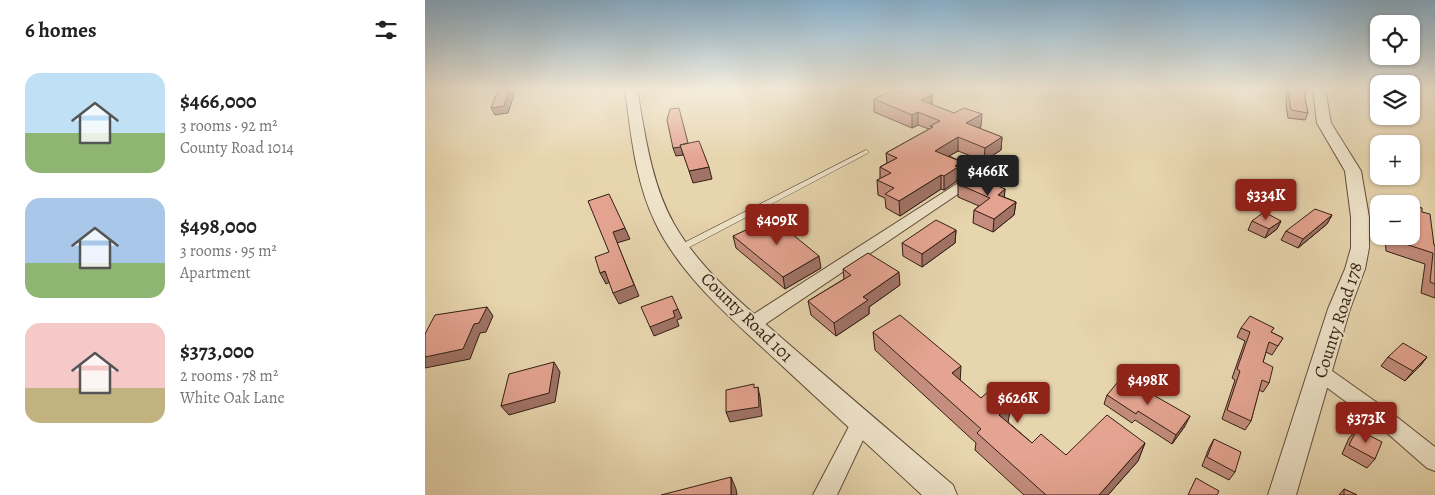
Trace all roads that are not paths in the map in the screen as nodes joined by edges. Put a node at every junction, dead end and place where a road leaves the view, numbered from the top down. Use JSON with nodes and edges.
{"nodes":[{"id":1,"x":635,"y":112,"type":"edge"},
{"id":2,"x":1322,"y":112,"type":"edge"},
{"id":3,"x":866,"y":152,"type":"dead end"},
{"id":4,"x":991,"y":166,"type":"dead end"},
{"id":5,"x":681,"y":248,"type":"junction"},
{"id":6,"x":752,"y":324,"type":"junction"},
{"id":7,"x":1321,"y":373,"type":"junction"},
{"id":8,"x":861,"y":423,"type":"junction"},
{"id":9,"x":1435,"y":461,"type":"edge"},
{"id":10,"x":825,"y":495,"type":"edge"},
{"id":11,"x":943,"y":495,"type":"edge"},
{"id":12,"x":1282,"y":495,"type":"edge"}],
"edges":[{"from":1,"to":5,"type":"street","name":"County Road 101"},
{"from":2,"to":7,"type":"street","name":"County Road 178"},
{"from":3,"to":5,"type":"lane"},
{"from":4,"to":6,"type":"street"},
{"from":5,"to":6,"type":"street","name":"County Road 101"},
{"from":6,"to":8,"type":"street","name":"County Road 101"},
{"from":7,"to":9,"type":"street"},
{"from":7,"to":12,"type":"street","name":"County Road 178"},
{"from":8,"to":10,"type":"street"},
{"from":8,"to":11,"type":"street","name":"County Road 101"}]}
